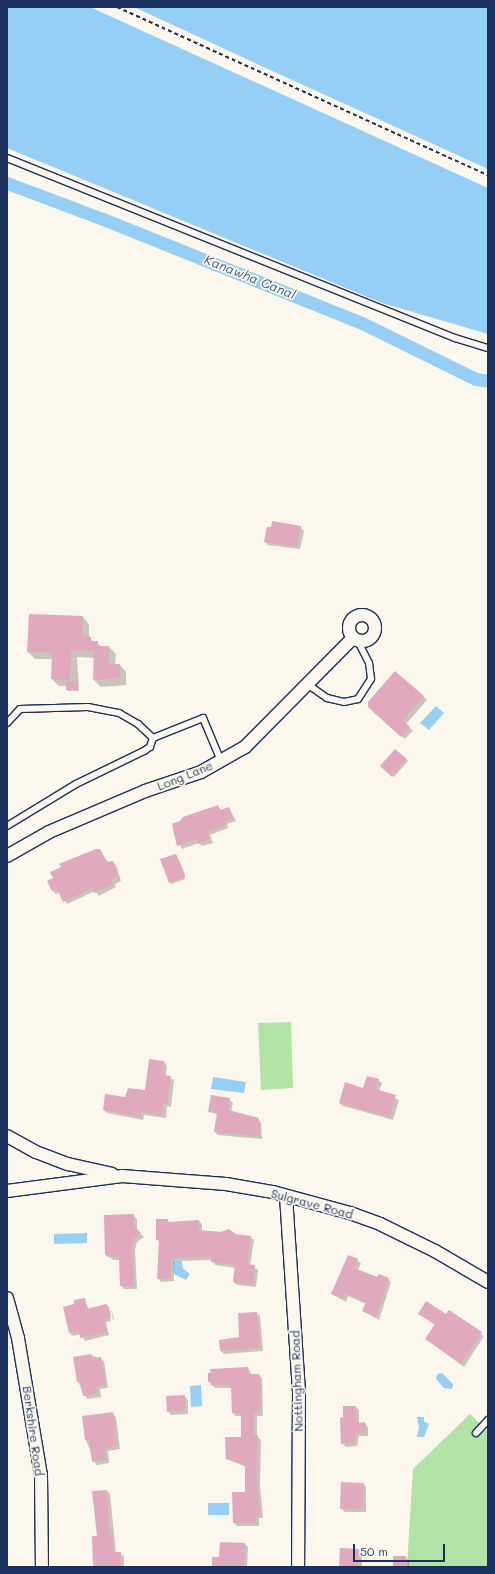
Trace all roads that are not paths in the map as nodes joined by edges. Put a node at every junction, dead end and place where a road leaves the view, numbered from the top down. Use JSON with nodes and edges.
{"nodes":[{"id":1,"x":7,"y":158,"type":"edge"},
{"id":2,"x":488,"y":348,"type":"edge"},
{"id":3,"x":355,"y":640,"type":"joint"},
{"id":4,"x":307,"y":684,"type":"junction"},
{"id":5,"x":7,"y":723,"type":"edge"},
{"id":6,"x":153,"y":738,"type":"junction"},
{"id":7,"x":220,"y":761,"type":"junction"},
{"id":8,"x":7,"y":826,"type":"edge"},
{"id":9,"x":7,"y":856,"type":"edge"},
{"id":10,"x":7,"y":1136,"type":"edge"},
{"id":11,"x":122,"y":1176,"type":"junction"},
{"id":12,"x":7,"y":1191,"type":"edge"},
{"id":13,"x":286,"y":1196,"type":"junction"},
{"id":14,"x":488,"y":1282,"type":"edge"},
{"id":15,"x":7,"y":1298,"type":"edge"},
{"id":16,"x":488,"y":1420,"type":"edge"},
{"id":17,"x":476,"y":1433,"type":"dead end"},
{"id":18,"x":42,"y":1567,"type":"edge"},
{"id":19,"x":298,"y":1567,"type":"edge"}],
"edges":[{"from":1,"to":2,"type":"lane"},
{"from":3,"to":4,"type":"street","name":"Long Lane"},
{"from":3,"to":4,"type":"lane"},
{"from":4,"to":7,"type":"street","name":"Long Lane"},
{"from":5,"to":6,"type":"lane"},
{"from":6,"to":7,"type":"lane"},
{"from":6,"to":8,"type":"lane"},
{"from":7,"to":9,"type":"street","name":"Long Lane"},
{"from":10,"to":11,"type":"street","name":"Sulgrave Road"},
{"from":11,"to":12,"type":"street","name":"Sulgrave Road"},
{"from":11,"to":13,"type":"street","name":"Sulgrave Road"},
{"from":13,"to":14,"type":"street","name":"Sulgrave Road"},
{"from":13,"to":19,"type":"street","name":"Nottingham Road"},
{"from":15,"to":18,"type":"street","name":"Berkshire Road"},
{"from":16,"to":17,"type":"lane"}]}
